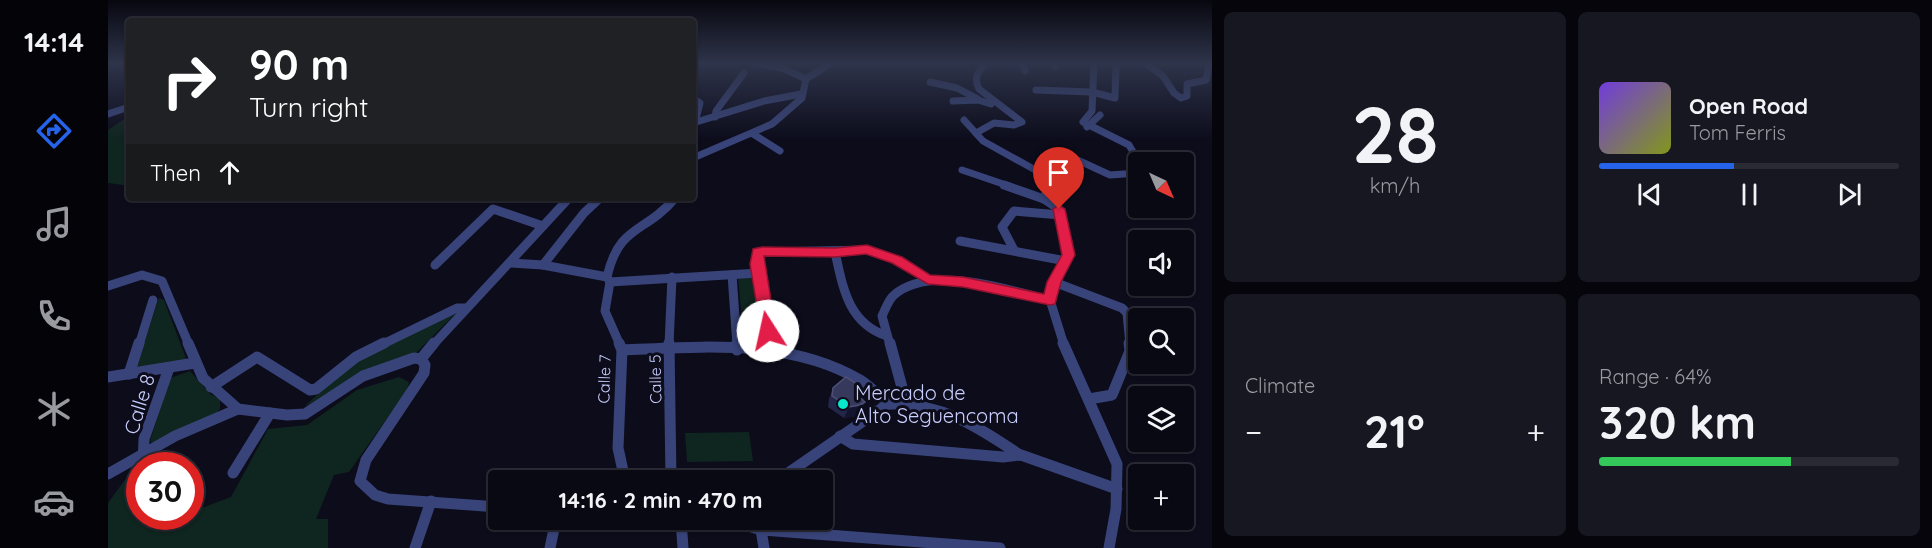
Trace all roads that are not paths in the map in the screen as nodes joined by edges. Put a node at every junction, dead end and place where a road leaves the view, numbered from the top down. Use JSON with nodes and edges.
{"nodes":[{"id":1,"x":733,"y":89,"type":"edge"},
{"id":2,"x":805,"y":89,"type":"edge"},
{"id":3,"x":958,"y":89,"type":"edge"},
{"id":4,"x":980,"y":89,"type":"edge"},
{"id":5,"x":1092,"y":89,"type":"edge"},
{"id":6,"x":1115,"y":89,"type":"edge"},
{"id":7,"x":1171,"y":89,"type":"edge"},
{"id":8,"x":1187,"y":89,"type":"edge"},
{"id":9,"x":1036,"y":90,"type":"dead end"},
{"id":10,"x":1092,"y":92,"type":"junction"},
{"id":11,"x":801,"y":94,"type":"junction"},
{"id":12,"x":696,"y":100,"type":"edge"},
{"id":13,"x":981,"y":100,"type":"junction"},
{"id":14,"x":953,"y":101,"type":"dead end"},
{"id":15,"x":126,"y":108,"type":"edge"},
{"id":16,"x":1011,"y":112,"type":"junction"},
{"id":17,"x":108,"y":114,"type":"edge"},
{"id":18,"x":715,"y":116,"type":"junction"},
{"id":19,"x":1100,"y":116,"type":"dead end"},
{"id":20,"x":696,"y":117,"type":"edge"},
{"id":21,"x":696,"y":120,"type":"edge"},
{"id":22,"x":964,"y":120,"type":"dead end"},
{"id":23,"x":1087,"y":127,"type":"junction"},
{"id":24,"x":976,"y":133,"type":"junction"},
{"id":25,"x":753,"y":134,"type":"junction"},
{"id":26,"x":780,"y":151,"type":"dead end"},
{"id":27,"x":1133,"y":152,"type":"edge"},
{"id":28,"x":696,"y":157,"type":"edge"},
{"id":29,"x":962,"y":170,"type":"dead end"},
{"id":30,"x":1128,"y":174,"type":"edge"},
{"id":31,"x":1050,"y":178,"type":"junction"},
{"id":32,"x":1044,"y":199,"type":"junction"},
{"id":33,"x":566,"y":201,"type":"edge"},
{"id":34,"x":596,"y":201,"type":"edge"},
{"id":35,"x":672,"y":201,"type":"edge"},
{"id":36,"x":1061,"y":215,"type":"junction"},
{"id":37,"x":543,"y":226,"type":"junction"},
{"id":38,"x":960,"y":241,"type":"dead end"},
{"id":39,"x":1014,"y":250,"type":"junction"},
{"id":40,"x":835,"y":252,"type":"junction"},
{"id":41,"x":1066,"y":261,"type":"junction"},
{"id":42,"x":511,"y":263,"type":"junction"},
{"id":43,"x":435,"y":265,"type":"dead end"},
{"id":44,"x":545,"y":266,"type":"junction"},
{"id":45,"x":759,"y":273,"type":"junction"},
{"id":46,"x":732,"y":275,"type":"junction"},
{"id":47,"x":672,"y":277,"type":"junction"},
{"id":48,"x":928,"y":279,"type":"junction"},
{"id":49,"x":609,"y":280,"type":"junction"},
{"id":50,"x":1054,"y":282,"type":"junction"},
{"id":51,"x":108,"y":286,"type":"edge"},
{"id":52,"x":153,"y":300,"type":"dead end"},
{"id":53,"x":1050,"y":300,"type":"junction"},
{"id":54,"x":465,"y":308,"type":"junction"},
{"id":55,"x":887,"y":336,"type":"junction"},
{"id":56,"x":670,"y":349,"type":"junction"},
{"id":57,"x":622,"y":350,"type":"junction"},
{"id":58,"x":737,"y":350,"type":"junction"},
{"id":59,"x":772,"y":350,"type":"junction"},
{"id":60,"x":421,"y":360,"type":"junction"},
{"id":61,"x":195,"y":363,"type":"junction"},
{"id":62,"x":169,"y":368,"type":"junction"},
{"id":63,"x":129,"y":374,"type":"junction"},
{"id":64,"x":108,"y":377,"type":"edge"},
{"id":65,"x":211,"y":387,"type":"junction"},
{"id":66,"x":1089,"y":399,"type":"junction"},
{"id":67,"x":906,"y":402,"type":"junction"},
{"id":68,"x":888,"y":404,"type":"junction"},
{"id":69,"x":238,"y":409,"type":"junction"},
{"id":70,"x":270,"y":413,"type":"junction"},
{"id":71,"x":840,"y":436,"type":"junction"},
{"id":72,"x":145,"y":452,"type":"joint"},
{"id":73,"x":1021,"y":455,"type":"junction"},
{"id":74,"x":126,"y":463,"type":"edge"},
{"id":75,"x":622,"y":470,"type":"edge"},
{"id":76,"x":671,"y":470,"type":"edge"},
{"id":77,"x":792,"y":470,"type":"edge"},
{"id":78,"x":233,"y":473,"type":"dead end"},
{"id":79,"x":108,"y":474,"type":"edge"},
{"id":80,"x":1118,"y":489,"type":"junction"},
{"id":81,"x":431,"y":501,"type":"junction"},
{"id":82,"x":488,"y":506,"type":"edge"},
{"id":83,"x":554,"y":530,"type":"edge"},
{"id":84,"x":679,"y":530,"type":"edge"},
{"id":85,"x":761,"y":530,"type":"joint"},
{"id":86,"x":415,"y":548,"type":"edge"},
{"id":87,"x":550,"y":548,"type":"edge"},
{"id":88,"x":683,"y":548,"type":"edge"},
{"id":89,"x":764,"y":548,"type":"edge"},
{"id":90,"x":1000,"y":548,"type":"edge"},
{"id":91,"x":1109,"y":548,"type":"edge"}],
"edges":[{"from":1,"to":18,"type":"street"},
{"from":2,"to":11,"type":"street"},
{"from":3,"to":13,"type":"street"},
{"from":4,"to":16,"type":"street"},
{"from":5,"to":10,"type":"street"},
{"from":6,"to":10,"type":"street"},
{"from":7,"to":8,"type":"street"},
{"from":9,"to":10,"type":"street"},
{"from":10,"to":23,"type":"street"},
{"from":11,"to":18,"type":"street"},
{"from":11,"to":25,"type":"street"},
{"from":12,"to":20,"type":"street"},
{"from":13,"to":14,"type":"street"},
{"from":13,"to":16,"type":"street"},
{"from":15,"to":17,"type":"street"},
{"from":16,"to":24,"type":"street"},
{"from":18,"to":21,"type":"street"},
{"from":19,"to":23,"type":"street"},
{"from":22,"to":24,"type":"street"},
{"from":23,"to":27,"type":"street"},
{"from":24,"to":31,"type":"street"},
{"from":25,"to":26,"type":"street"},
{"from":25,"to":28,"type":"street"},
{"from":29,"to":32,"type":"street"},
{"from":30,"to":31,"type":"street"},
{"from":31,"to":32,"type":"street"},
{"from":32,"to":36,"type":"street"},
{"from":33,"to":37,"type":"street"},
{"from":34,"to":44,"type":"street"},
{"from":35,"to":49,"type":"street","name":"Calle 7"},
{"from":36,"to":39,"type":"street"},
{"from":36,"to":41,"type":"street"},
{"from":37,"to":42,"type":"street"},
{"from":37,"to":43,"type":"street"},
{"from":38,"to":39,"type":"street"},
{"from":39,"to":41,"type":"street"},
{"from":40,"to":45,"type":"street"},
{"from":40,"to":48,"type":"street"},
{"from":40,"to":55,"type":"street"},
{"from":41,"to":50,"type":"street"},
{"from":42,"to":44,"type":"street"},
{"from":42,"to":54,"type":"street"},
{"from":44,"to":49,"type":"street"},
{"from":45,"to":46,"type":"street"},
{"from":45,"to":59,"type":"street"},
{"from":46,"to":47,"type":"street"},
{"from":46,"to":58,"type":"street"},
{"from":47,"to":49,"type":"street"},
{"from":47,"to":56,"type":"street","name":"Calle 5"},
{"from":48,"to":53,"type":"street"},
{"from":48,"to":55,"type":"street"},
{"from":49,"to":57,"type":"street","name":"Calle 7"},
{"from":50,"to":53,"type":"street"},
{"from":50,"to":66,"type":"street"},
{"from":51,"to":61,"type":"street"},
{"from":52,"to":63,"type":"street","name":"Calle 8"},
{"from":53,"to":66,"type":"street"},
{"from":54,"to":60,"type":"street"},
{"from":54,"to":65,"type":"street"},
{"from":55,"to":67,"type":"street"},
{"from":56,"to":57,"type":"street"},
{"from":56,"to":58,"type":"street"},
{"from":56,"to":76,"type":"street","name":"Calle 5"},
{"from":57,"to":75,"type":"street","name":"Calle 7"},
{"from":58,"to":59,"type":"street"},
{"from":59,"to":68,"type":"street"},
{"from":60,"to":70,"type":"street"},
{"from":60,"to":81,"type":"street"},
{"from":61,"to":62,"type":"street"},
{"from":61,"to":65,"type":"street"},
{"from":62,"to":63,"type":"street"},
{"from":62,"to":72,"type":"street","name":"Calle 8"},
{"from":63,"to":64,"type":"street"},
{"from":65,"to":69,"type":"street"},
{"from":66,"to":80,"type":"street"},
{"from":67,"to":68,"type":"street"},
{"from":67,"to":73,"type":"street"},
{"from":68,"to":71,"type":"street"},
{"from":69,"to":70,"type":"street"},
{"from":69,"to":72,"type":"street"},
{"from":70,"to":78,"type":"street"},
{"from":71,"to":73,"type":"street"},
{"from":71,"to":77,"type":"street"},
{"from":73,"to":80,"type":"street"},
{"from":74,"to":79,"type":"street"},
{"from":80,"to":91,"type":"street"},
{"from":81,"to":82,"type":"street"},
{"from":81,"to":86,"type":"street"},
{"from":83,"to":87,"type":"street"},
{"from":84,"to":88,"type":"street"},
{"from":85,"to":89,"type":"street"},
{"from":85,"to":90,"type":"street"}]}
